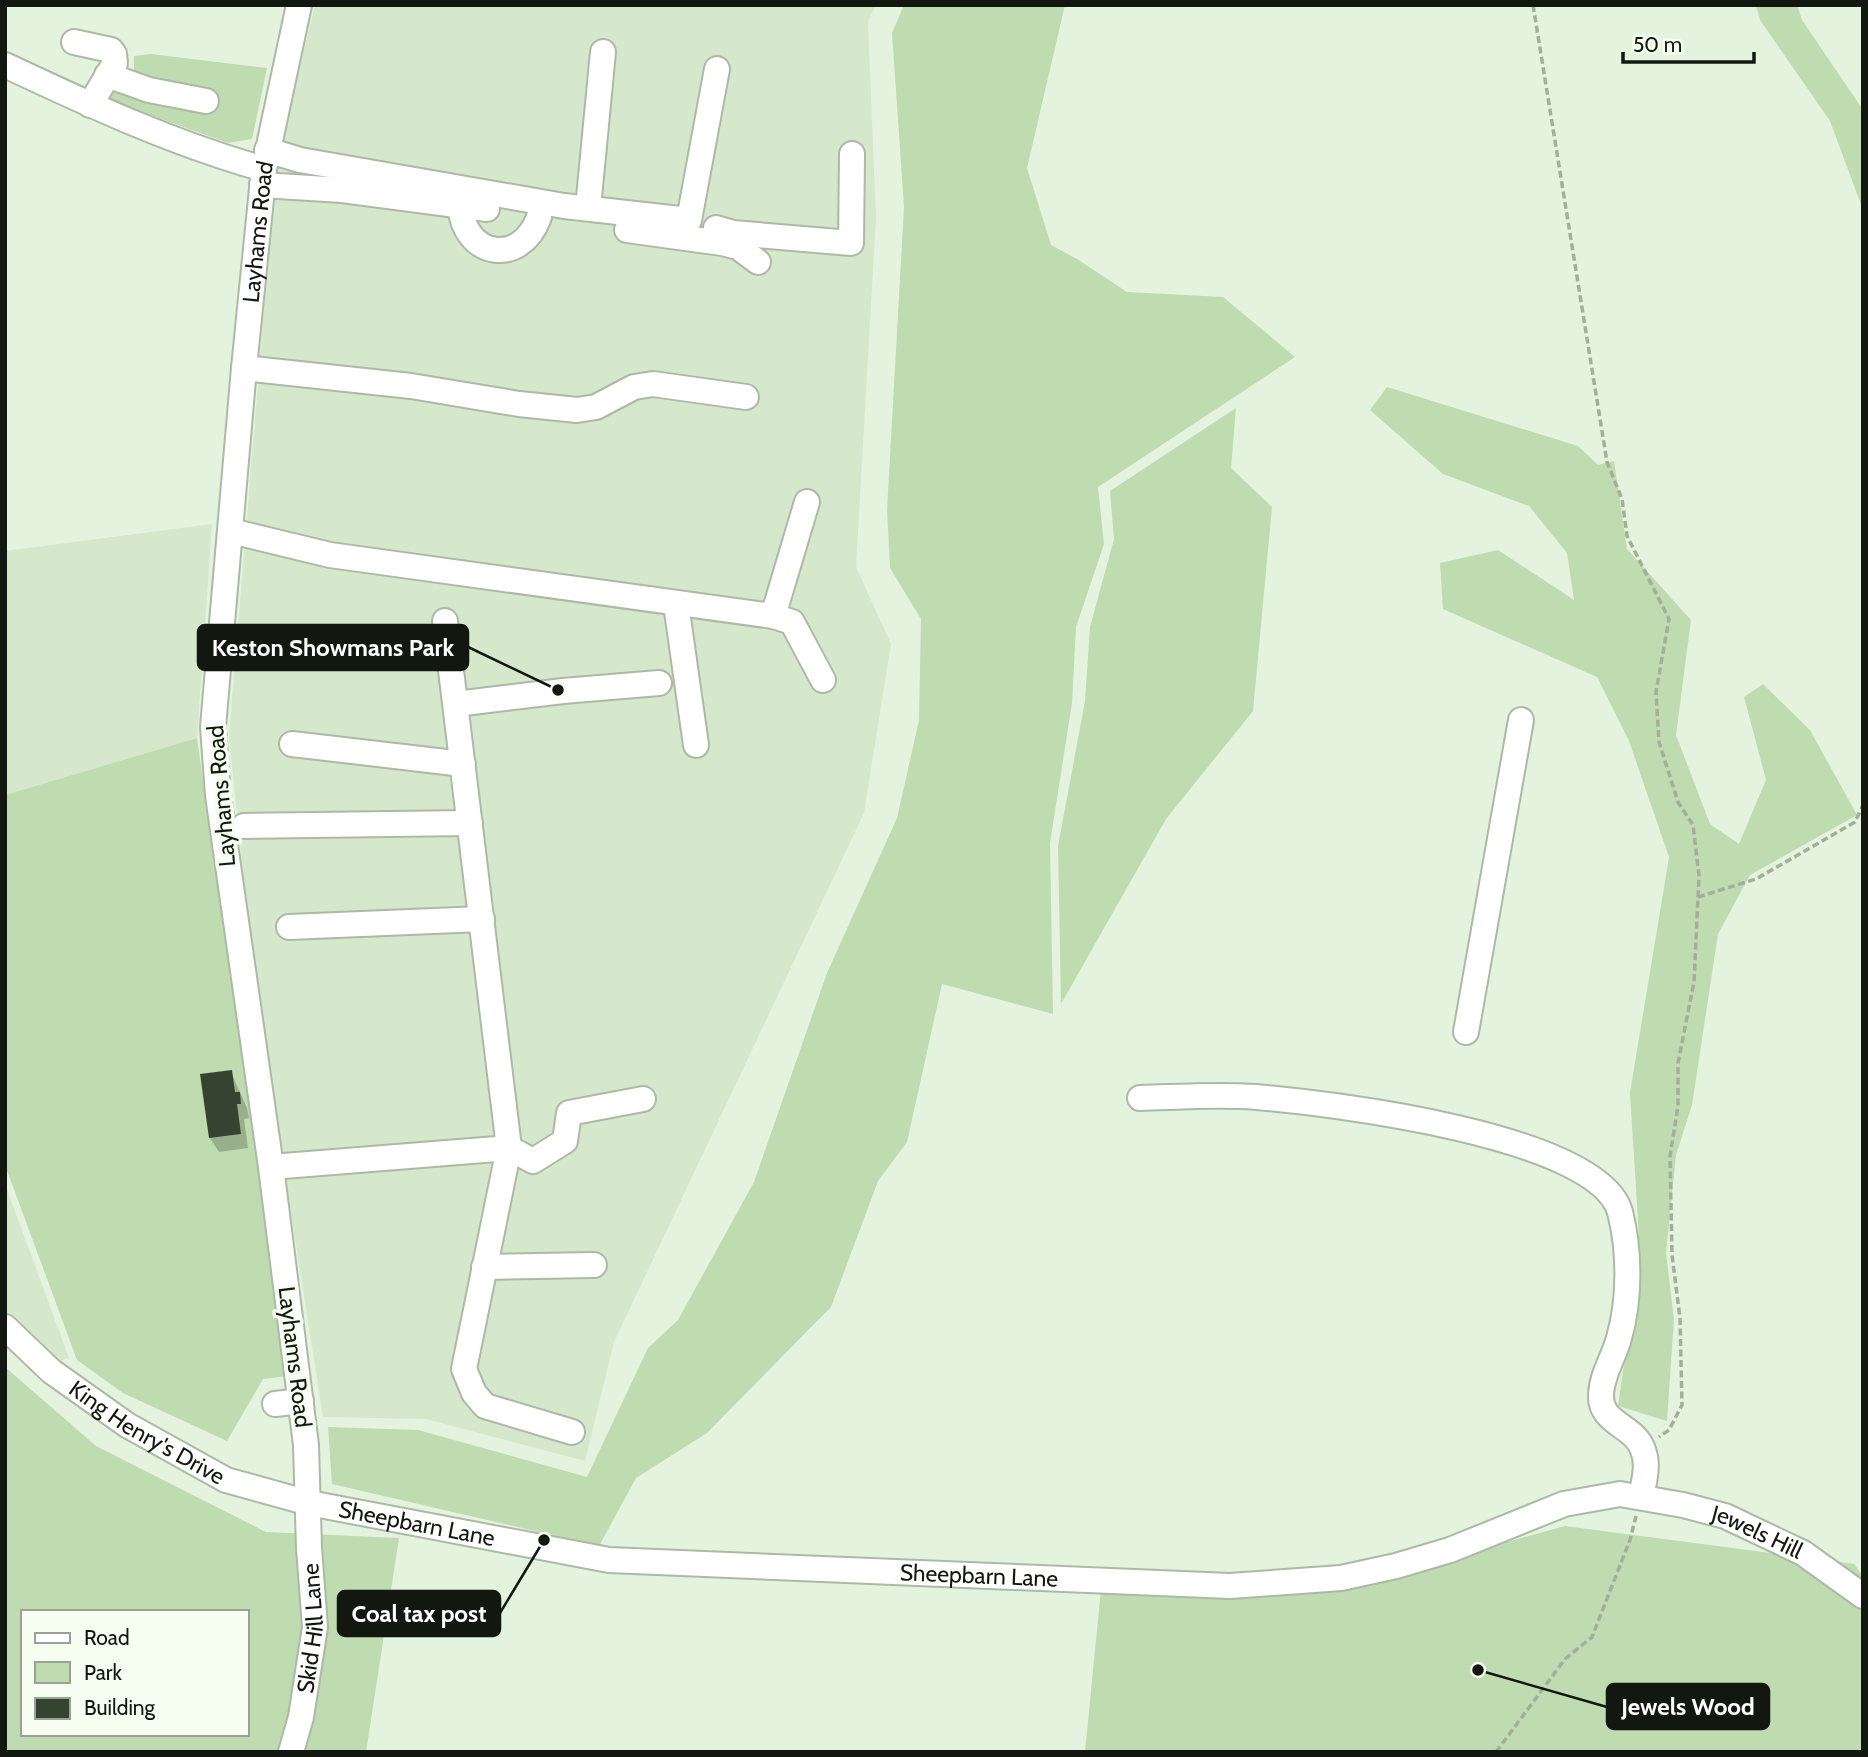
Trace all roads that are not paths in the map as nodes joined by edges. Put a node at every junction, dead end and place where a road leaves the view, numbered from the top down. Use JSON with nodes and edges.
{"nodes":[{"id":1,"x":299,"y":5,"type":"edge"},
{"id":2,"x":74,"y":42,"type":"dead end"},
{"id":3,"x":603,"y":52,"type":"dead end"},
{"id":4,"x":5,"y":65,"type":"edge"},
{"id":5,"x":716,"y":69,"type":"dead end"},
{"id":6,"x":107,"y":75,"type":"junction"},
{"id":7,"x":206,"y":102,"type":"dead end"},
{"id":8,"x":90,"y":106,"type":"junction"},
{"id":9,"x":852,"y":154,"type":"dead end"},
{"id":10,"x":264,"y":168,"type":"junction"},
{"id":11,"x":460,"y":205,"type":"junction"},
{"id":12,"x":588,"y":208,"type":"junction"},
{"id":13,"x":539,"y":217,"type":"junction"},
{"id":14,"x":689,"y":220,"type":"junction"},
{"id":15,"x":758,"y":262,"type":"dead end"},
{"id":16,"x":244,"y":368,"type":"junction"},
{"id":17,"x":746,"y":397,"type":"dead end"},
{"id":18,"x":807,"y":502,"type":"dead end"},
{"id":19,"x":231,"y":531,"type":"junction"},
{"id":20,"x":676,"y":604,"type":"junction"},
{"id":21,"x":773,"y":616,"type":"junction"},
{"id":22,"x":445,"y":621,"type":"dead end"},
{"id":23,"x":823,"y":680,"type":"dead end"},
{"id":24,"x":659,"y":683,"type":"dead end"},
{"id":25,"x":456,"y":704,"type":"junction"},
{"id":26,"x":1521,"y":720,"type":"dead end"},
{"id":27,"x":292,"y":744,"type":"dead end"},
{"id":28,"x":696,"y":745,"type":"dead end"},
{"id":29,"x":463,"y":764,"type":"junction"},
{"id":30,"x":470,"y":823,"type":"junction"},
{"id":31,"x":244,"y":826,"type":"dead end"},
{"id":32,"x":482,"y":919,"type":"junction"},
{"id":33,"x":289,"y":928,"type":"dead end"},
{"id":34,"x":1466,"y":1032,"type":"dead end"},
{"id":35,"x":1140,"y":1098,"type":"dead end"},
{"id":36,"x":643,"y":1099,"type":"dead end"},
{"id":37,"x":509,"y":1148,"type":"junction"},
{"id":38,"x":271,"y":1167,"type":"junction"},
{"id":39,"x":594,"y":1265,"type":"dead end"},
{"id":40,"x":484,"y":1268,"type":"junction"},
{"id":41,"x":5,"y":1327,"type":"edge"},
{"id":42,"x":301,"y":1401,"type":"junction"},
{"id":43,"x":275,"y":1404,"type":"dead end"},
{"id":44,"x":572,"y":1432,"type":"dead end"},
{"id":45,"x":1641,"y":1497,"type":"junction"},
{"id":46,"x":309,"y":1503,"type":"junction"},
{"id":47,"x":1863,"y":1596,"type":"edge"},
{"id":48,"x":291,"y":1752,"type":"edge"}],
"edges":[{"from":1,"to":10,"type":"street","name":"Layhams Road"},
{"from":2,"to":6,"type":"street"},
{"from":3,"to":12,"type":"street"},
{"from":4,"to":8,"type":"street"},
{"from":5,"to":14,"type":"street"},
{"from":6,"to":7,"type":"street"},
{"from":6,"to":8,"type":"street"},
{"from":8,"to":10,"type":"street"},
{"from":9,"to":14,"type":"street"},
{"from":10,"to":11,"type":"street"},
{"from":10,"to":12,"type":"street"},
{"from":10,"to":16,"type":"street","name":"Layhams Road"},
{"from":11,"to":13,"type":"street"},
{"from":11,"to":13,"type":"street"},
{"from":12,"to":14,"type":"street"},
{"from":13,"to":15,"type":"street"},
{"from":16,"to":17,"type":"street"},
{"from":16,"to":19,"type":"street","name":"Layhams Road"},
{"from":18,"to":21,"type":"street"},
{"from":19,"to":20,"type":"street"},
{"from":19,"to":38,"type":"street","name":"Layhams Road"},
{"from":20,"to":21,"type":"street"},
{"from":20,"to":28,"type":"street"},
{"from":21,"to":23,"type":"street"},
{"from":22,"to":25,"type":"street"},
{"from":24,"to":25,"type":"street"},
{"from":25,"to":29,"type":"street"},
{"from":26,"to":34,"type":"street"},
{"from":27,"to":29,"type":"street"},
{"from":29,"to":30,"type":"street"},
{"from":30,"to":31,"type":"street"},
{"from":30,"to":32,"type":"street"},
{"from":32,"to":33,"type":"street"},
{"from":32,"to":37,"type":"street"},
{"from":35,"to":45,"type":"street"},
{"from":36,"to":37,"type":"street"},
{"from":37,"to":38,"type":"street"},
{"from":37,"to":40,"type":"street"},
{"from":38,"to":42,"type":"street","name":"Layhams Road"},
{"from":39,"to":40,"type":"street"},
{"from":40,"to":44,"type":"street"},
{"from":41,"to":46,"type":"street","name":"King Henry's Drive"},
{"from":42,"to":43,"type":"street"},
{"from":42,"to":46,"type":"street","name":"Layhams Road"},
{"from":45,"to":46,"type":"street","name":"Sheepbarn Lane"},
{"from":45,"to":47,"type":"street","name":"Jewels Hill"},
{"from":46,"to":48,"type":"street","name":"Skid Hill Lane"}]}
